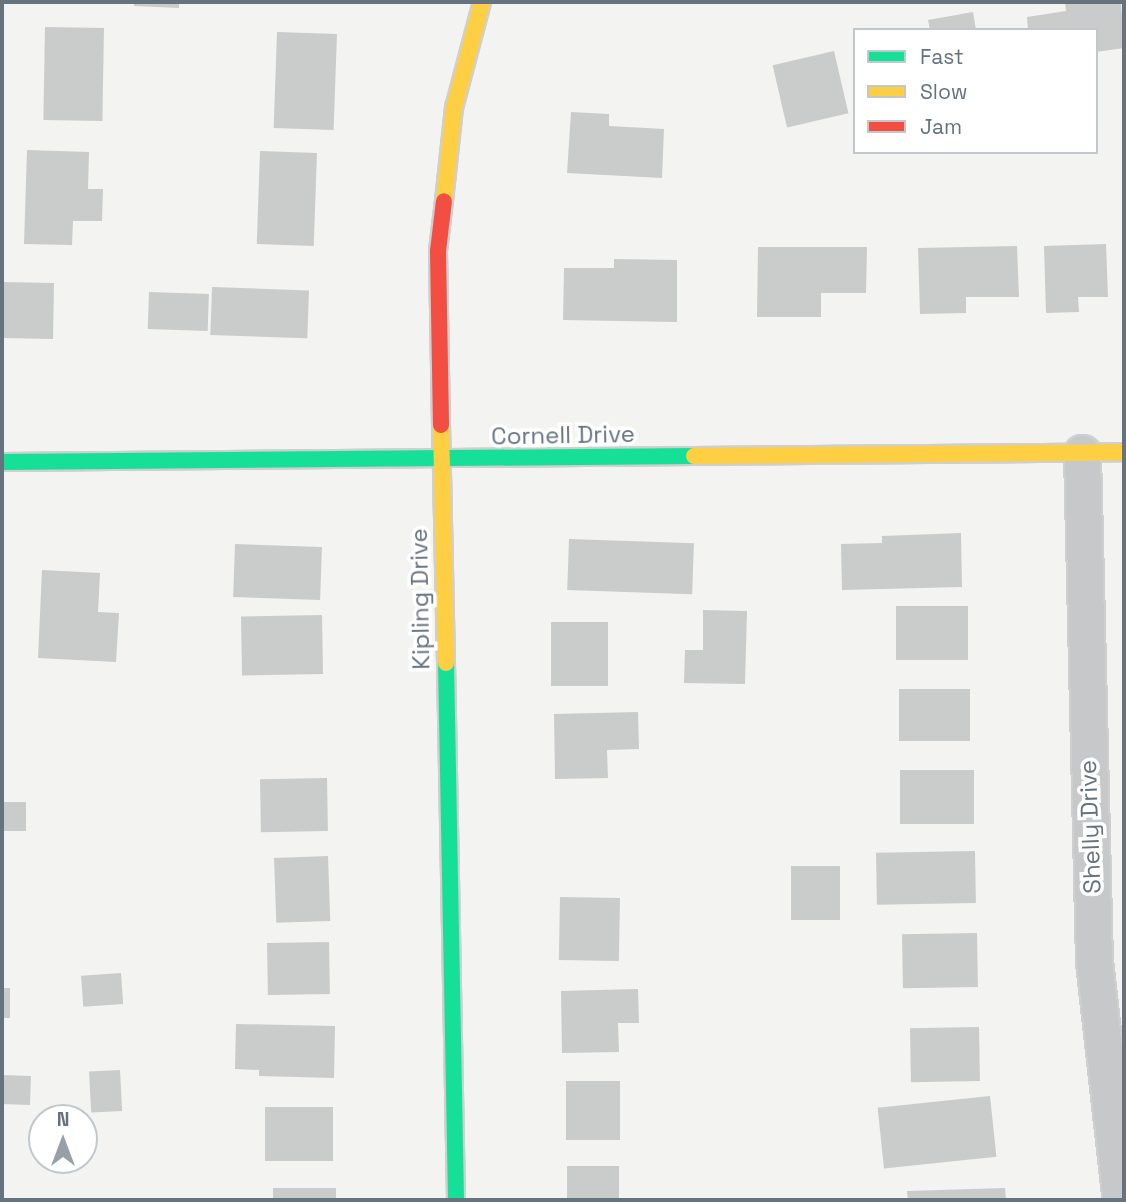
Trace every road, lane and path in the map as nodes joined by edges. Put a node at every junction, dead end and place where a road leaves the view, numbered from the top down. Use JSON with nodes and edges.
{"nodes":[{"id":1,"x":482,"y":2,"type":"edge"},
{"id":2,"x":1124,"y":452,"type":"edge"},
{"id":3,"x":1082,"y":453,"type":"junction"},
{"id":4,"x":439,"y":460,"type":"junction"},
{"id":5,"x":2,"y":461,"type":"edge"},
{"id":6,"x":456,"y":1200,"type":"edge"},
{"id":7,"x":1121,"y":1200,"type":"edge"}],
"edges":[{"from":1,"to":4,"type":"street","name":"Kipling Drive"},
{"from":2,"to":3,"type":"street","name":"Cornell Drive"},
{"from":3,"to":4,"type":"street","name":"Cornell Drive"},
{"from":3,"to":7,"type":"street","name":"Shelly Drive"},
{"from":4,"to":5,"type":"street","name":"Cornell Drive"},
{"from":4,"to":6,"type":"street","name":"Kipling Drive"}]}
